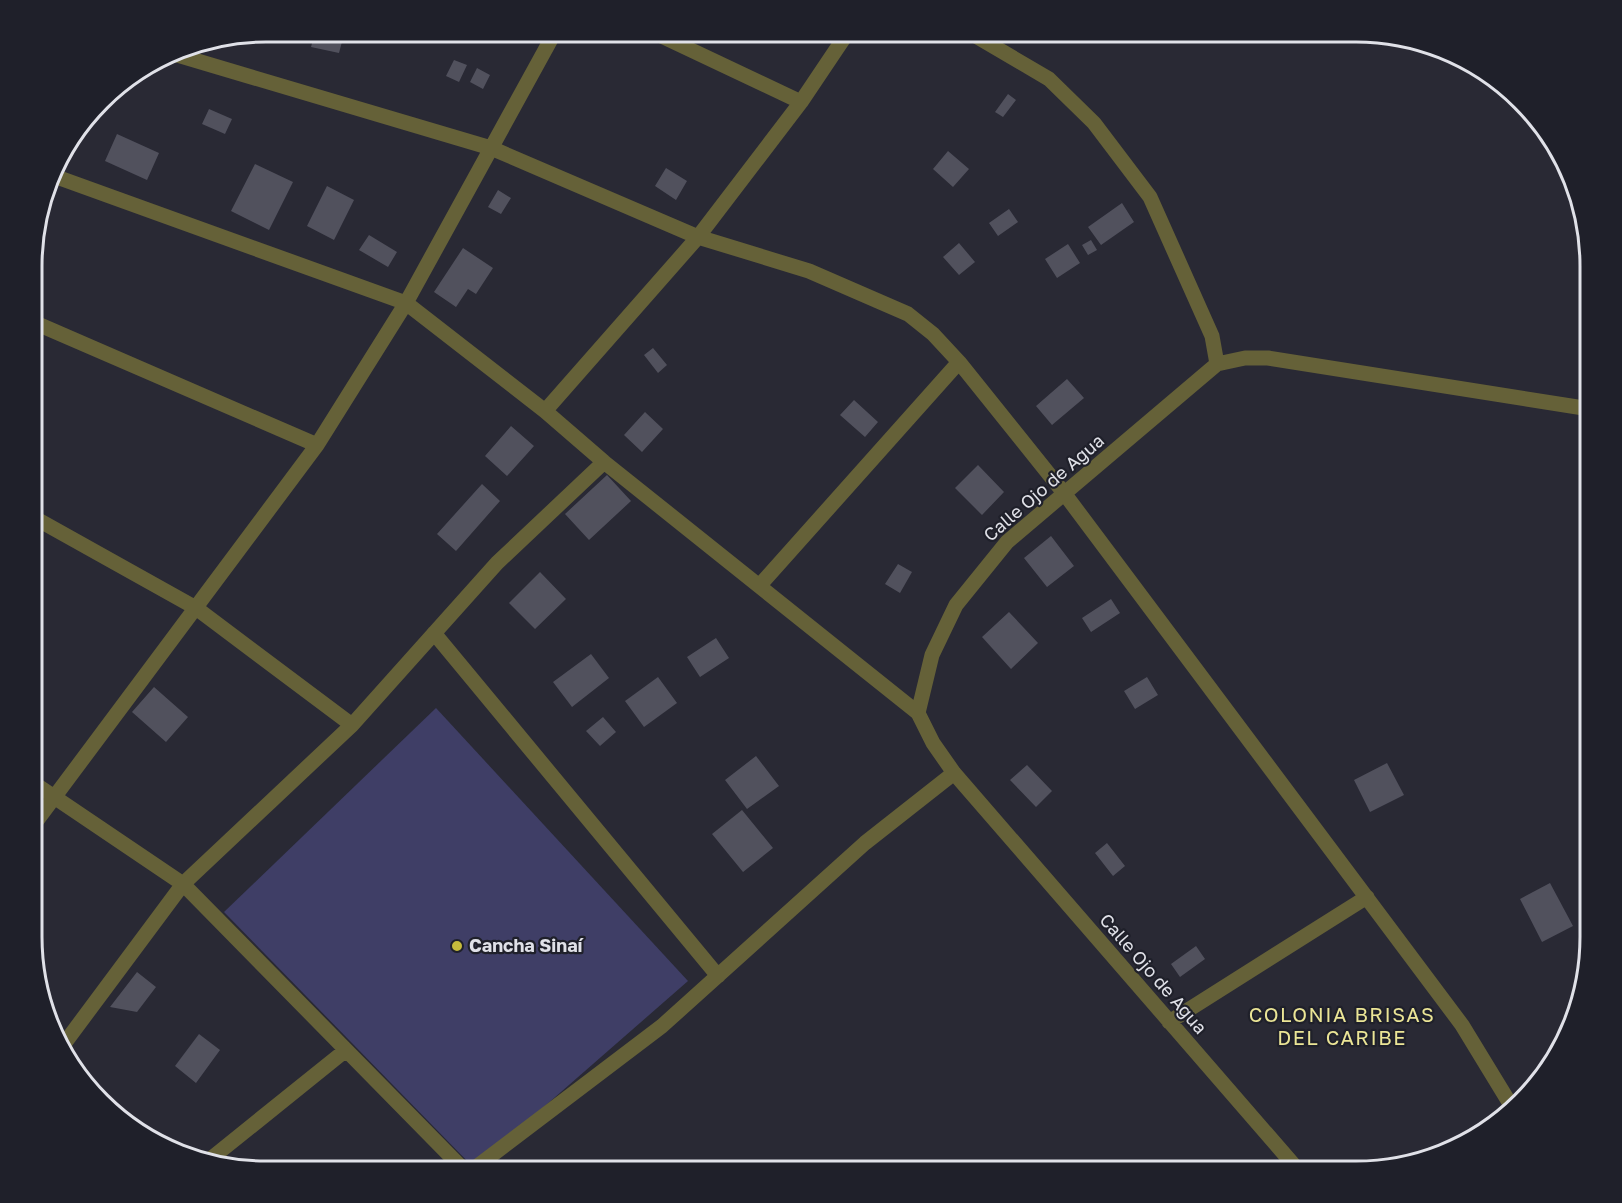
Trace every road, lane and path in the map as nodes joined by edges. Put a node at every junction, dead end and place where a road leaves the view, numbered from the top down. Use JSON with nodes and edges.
{"nodes":[{"id":1,"x":549,"y":42,"type":"edge"},
{"id":2,"x":674,"y":42,"type":"edge"},
{"id":3,"x":841,"y":42,"type":"edge"},
{"id":4,"x":986,"y":42,"type":"edge"},
{"id":5,"x":185,"y":57,"type":"edge"},
{"id":6,"x":801,"y":102,"type":"junction"},
{"id":7,"x":491,"y":148,"type":"junction"},
{"id":8,"x":60,"y":178,"type":"edge"},
{"id":9,"x":698,"y":237,"type":"junction"},
{"id":10,"x":406,"y":303,"type":"junction"},
{"id":11,"x":42,"y":326,"type":"edge"},
{"id":12,"x":959,"y":362,"type":"junction"},
{"id":13,"x":1217,"y":364,"type":"junction"},
{"id":14,"x":1580,"y":407,"type":"edge"},
{"id":15,"x":545,"y":411,"type":"junction"},
{"id":16,"x":317,"y":445,"type":"junction"},
{"id":17,"x":604,"y":462,"type":"junction"},
{"id":18,"x":1064,"y":493,"type":"junction"},
{"id":19,"x":42,"y":522,"type":"edge"},
{"id":20,"x":760,"y":585,"type":"junction"},
{"id":21,"x":196,"y":608,"type":"junction"},
{"id":22,"x":434,"y":633,"type":"junction"},
{"id":23,"x":918,"y":713,"type":"junction"},
{"id":24,"x":352,"y":725,"type":"junction"},
{"id":25,"x":954,"y":773,"type":"junction"},
{"id":26,"x":42,"y":789,"type":"edge"},
{"id":27,"x":54,"y":798,"type":"junction"},
{"id":28,"x":42,"y":813,"type":"edge"},
{"id":29,"x":183,"y":884,"type":"junction"},
{"id":30,"x":1367,"y":897,"type":"junction"},
{"id":31,"x":718,"y":976,"type":"junction"},
{"id":32,"x":1169,"y":1022,"type":"junction"},
{"id":33,"x":67,"y":1040,"type":"edge"},
{"id":34,"x":346,"y":1050,"type":"junction"},
{"id":35,"x":1508,"y":1101,"type":"edge"},
{"id":36,"x":215,"y":1155,"type":"edge"},
{"id":37,"x":455,"y":1161,"type":"edge"},
{"id":38,"x":484,"y":1161,"type":"edge"},
{"id":39,"x":1289,"y":1161,"type":"edge"}],
"edges":[{"from":1,"to":7,"type":"street"},
{"from":2,"to":6,"type":"street"},
{"from":3,"to":6,"type":"street"},
{"from":4,"to":13,"type":"street"},
{"from":5,"to":7,"type":"street"},
{"from":6,"to":9,"type":"street"},
{"from":7,"to":9,"type":"street"},
{"from":7,"to":10,"type":"street"},
{"from":8,"to":10,"type":"street"},
{"from":9,"to":12,"type":"street"},
{"from":9,"to":15,"type":"street"},
{"from":10,"to":15,"type":"street"},
{"from":10,"to":16,"type":"street"},
{"from":11,"to":16,"type":"street"},
{"from":12,"to":18,"type":"street"},
{"from":12,"to":20,"type":"street"},
{"from":13,"to":14,"type":"street"},
{"from":13,"to":18,"type":"street","name":"Calle Ojo de Agua"},
{"from":15,"to":17,"type":"street"},
{"from":16,"to":21,"type":"street"},
{"from":17,"to":20,"type":"street"},
{"from":17,"to":22,"type":"street"},
{"from":18,"to":23,"type":"street","name":"Calle Ojo de Agua"},
{"from":18,"to":30,"type":"street"},
{"from":19,"to":21,"type":"street"},
{"from":20,"to":23,"type":"street"},
{"from":21,"to":24,"type":"street"},
{"from":21,"to":27,"type":"street"},
{"from":22,"to":24,"type":"street"},
{"from":22,"to":31,"type":"street"},
{"from":23,"to":25,"type":"street","name":"Calle Ojo de Agua"},
{"from":24,"to":29,"type":"street"},
{"from":25,"to":31,"type":"street"},
{"from":25,"to":32,"type":"street","name":"Calle Ojo de Agua"},
{"from":26,"to":27,"type":"street"},
{"from":27,"to":28,"type":"street"},
{"from":27,"to":29,"type":"street"},
{"from":29,"to":33,"type":"street"},
{"from":29,"to":34,"type":"street"},
{"from":30,"to":32,"type":"street"},
{"from":30,"to":35,"type":"street"},
{"from":31,"to":38,"type":"street"},
{"from":32,"to":39,"type":"street","name":"Calle Ojo de Agua"},
{"from":34,"to":36,"type":"street"},
{"from":34,"to":37,"type":"street"}]}
